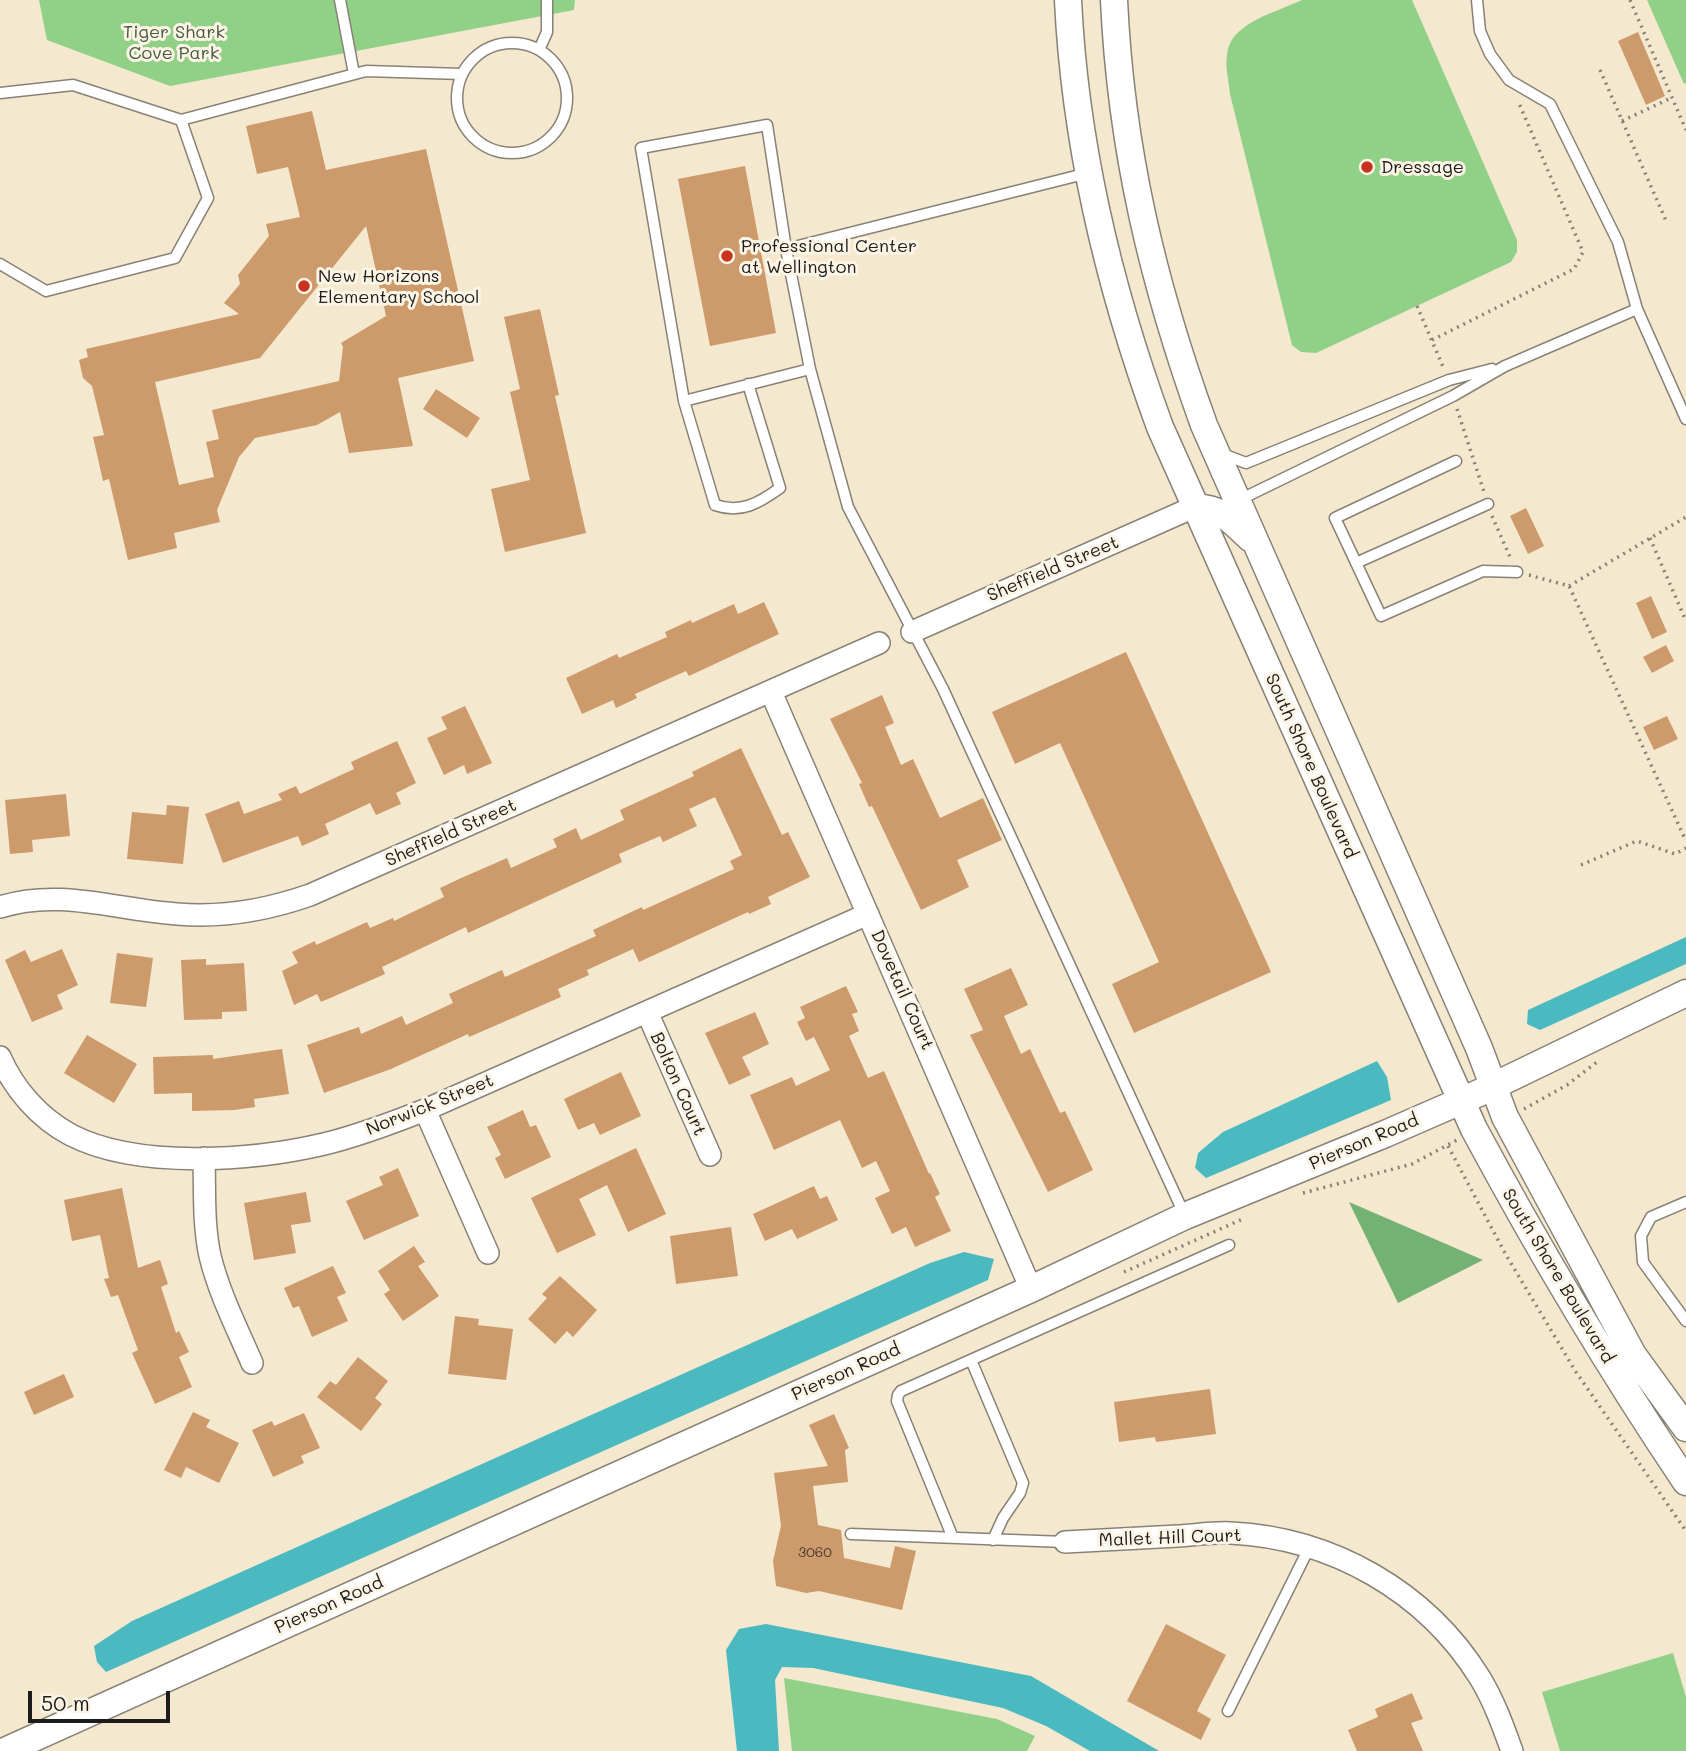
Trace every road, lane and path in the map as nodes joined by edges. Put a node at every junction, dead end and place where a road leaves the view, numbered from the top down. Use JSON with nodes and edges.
{"nodes":[{"id":1,"x":340,"y":0,"type":"edge"},
{"id":2,"x":547,"y":0,"type":"edge"},
{"id":3,"x":1068,"y":0,"type":"edge"},
{"id":4,"x":1114,"y":0,"type":"edge"},
{"id":5,"x":1477,"y":0,"type":"edge"},
{"id":6,"x":1630,"y":0,"type":"edge"},
{"id":7,"x":539,"y":50,"type":"junction"},
{"id":8,"x":1600,"y":69,"type":"dead end"},
{"id":9,"x":354,"y":74,"type":"junction"},
{"id":10,"x":462,"y":75,"type":"junction"},
{"id":11,"x":1509,"y":80,"type":"junction"},
{"id":12,"x":0,"y":93,"type":"edge"},
{"id":13,"x":1672,"y":98,"type":"junction"},
{"id":14,"x":181,"y":120,"type":"junction"},
{"id":15,"x":1622,"y":121,"type":"junction"},
{"id":16,"x":1686,"y":130,"type":"edge"},
{"id":17,"x":1088,"y":173,"type":"junction"},
{"id":18,"x":1667,"y":223,"type":"dead end"},
{"id":19,"x":786,"y":248,"type":"junction"},
{"id":20,"x":0,"y":264,"type":"edge"},
{"id":21,"x":1417,"y":306,"type":"dead end"},
{"id":22,"x":1637,"y":309,"type":"junction"},
{"id":23,"x":1432,"y":340,"type":"junction"},
{"id":24,"x":1505,"y":366,"type":"junction"},
{"id":25,"x":810,"y":369,"type":"junction"},
{"id":26,"x":1449,"y":380,"type":"junction"},
{"id":27,"x":748,"y":384,"type":"junction"},
{"id":28,"x":1453,"y":396,"type":"junction"},
{"id":29,"x":684,"y":401,"type":"junction"},
{"id":30,"x":1686,"y":419,"type":"edge"},
{"id":31,"x":1215,"y":451,"type":"junction"},
{"id":32,"x":1170,"y":453,"type":"junction"},
{"id":33,"x":1456,"y":461,"type":"dead end"},
{"id":34,"x":1237,"y":501,"type":"junction"},
{"id":35,"x":1488,"y":504,"type":"junction"},
{"id":36,"x":1194,"y":507,"type":"junction"},
{"id":37,"x":1686,"y":517,"type":"edge"},
{"id":38,"x":1650,"y":538,"type":"junction"},
{"id":39,"x":1256,"y":544,"type":"junction"},
{"id":40,"x":1356,"y":563,"type":"junction"},
{"id":41,"x":1517,"y":572,"type":"junction"},
{"id":42,"x":1569,"y":586,"type":"junction"},
{"id":43,"x":1686,"y":621,"type":"edge"},
{"id":44,"x":912,"y":632,"type":"junction"},
{"id":45,"x":879,"y":643,"type":"dead end"},
{"id":46,"x":771,"y":692,"type":"junction"},
{"id":47,"x":1686,"y":841,"type":"edge"},
{"id":48,"x":1686,"y":848,"type":"edge"},
{"id":49,"x":1581,"y":865,"type":"dead end"},
{"id":50,"x":0,"y":907,"type":"edge"},
{"id":51,"x":869,"y":914,"type":"junction"},
{"id":52,"x":1686,"y":993,"type":"edge"},
{"id":53,"x":647,"y":1012,"type":"junction"},
{"id":54,"x":0,"y":1057,"type":"edge"},
{"id":55,"x":1493,"y":1086,"type":"junction"},
{"id":56,"x":1462,"y":1100,"type":"junction"},
{"id":57,"x":425,"y":1110,"type":"junction"},
{"id":58,"x":1448,"y":1146,"type":"dead end"},
{"id":59,"x":710,"y":1155,"type":"dead end"},
{"id":60,"x":204,"y":1158,"type":"junction"},
{"id":61,"x":1686,"y":1202,"type":"edge"},
{"id":62,"x":1185,"y":1216,"type":"junction"},
{"id":63,"x":1229,"y":1245,"type":"dead end"},
{"id":64,"x":488,"y":1253,"type":"dead end"},
{"id":65,"x":1031,"y":1289,"type":"junction"},
{"id":66,"x":1686,"y":1321,"type":"edge"},
{"id":67,"x":971,"y":1360,"type":"junction"},
{"id":68,"x":252,"y":1363,"type":"dead end"},
{"id":69,"x":1686,"y":1428,"type":"edge"},
{"id":70,"x":1686,"y":1482,"type":"edge"},
{"id":71,"x":1686,"y":1531,"type":"edge"},
{"id":72,"x":851,"y":1534,"type":"dead end"},
{"id":73,"x":953,"y":1538,"type":"junction"},
{"id":74,"x":993,"y":1539,"type":"junction"},
{"id":75,"x":1065,"y":1542,"type":"joint"},
{"id":76,"x":1310,"y":1546,"type":"junction"},
{"id":77,"x":1228,"y":1711,"type":"dead end"},
{"id":78,"x":5,"y":1751,"type":"edge"},
{"id":79,"x":1512,"y":1751,"type":"edge"}],
"edges":[{"from":1,"to":9,"type":"lane"},
{"from":2,"to":7,"type":"lane"},
{"from":3,"to":17,"type":"street","name":"South Shore Boulevard"},
{"from":4,"to":31,"type":"street","name":"South Shore Boulevard"},
{"from":5,"to":11,"type":"lane"},
{"from":6,"to":13,"type":"path"},
{"from":7,"to":10,"type":"lane"},
{"from":7,"to":10,"type":"lane"},
{"from":8,"to":15,"type":"path"},
{"from":9,"to":10,"type":"lane"},
{"from":9,"to":14,"type":"lane"},
{"from":11,"to":22,"type":"lane"},
{"from":11,"to":23,"type":"path"},
{"from":12,"to":14,"type":"lane"},
{"from":13,"to":15,"type":"path"},
{"from":13,"to":16,"type":"path"},
{"from":14,"to":20,"type":"lane"},
{"from":15,"to":18,"type":"path"},
{"from":17,"to":19,"type":"lane"},
{"from":17,"to":32,"type":"street","name":"South Shore Boulevard"},
{"from":19,"to":25,"type":"lane"},
{"from":19,"to":29,"type":"lane"},
{"from":21,"to":23,"type":"path"},
{"from":22,"to":24,"type":"lane"},
{"from":22,"to":30,"type":"lane"},
{"from":23,"to":26,"type":"path"},
{"from":24,"to":26,"type":"lane"},
{"from":24,"to":28,"type":"lane"},
{"from":25,"to":27,"type":"lane"},
{"from":25,"to":44,"type":"lane"},
{"from":26,"to":31,"type":"lane"},
{"from":27,"to":29,"type":"lane"},
{"from":27,"to":29,"type":"lane"},
{"from":28,"to":34,"type":"lane"},
{"from":28,"to":35,"type":"path"},
{"from":31,"to":34,"type":"street","name":"South Shore Boulevard"},
{"from":32,"to":34,"type":"street"},
{"from":32,"to":36,"type":"street","name":"South Shore Boulevard"},
{"from":33,"to":40,"type":"lane"},
{"from":34,"to":39,"type":"street","name":"South Shore Boulevard"},
{"from":35,"to":40,"type":"lane"},
{"from":35,"to":41,"type":"path"},
{"from":36,"to":39,"type":"street"},
{"from":36,"to":44,"type":"street","name":"Sheffield Street"},
{"from":36,"to":56,"type":"street","name":"South Shore Boulevard"},
{"from":37,"to":38,"type":"path"},
{"from":38,"to":42,"type":"path"},
{"from":38,"to":43,"type":"path"},
{"from":39,"to":55,"type":"street","name":"South Shore Boulevard"},
{"from":40,"to":41,"type":"lane"},
{"from":41,"to":42,"type":"path"},
{"from":42,"to":47,"type":"path"},
{"from":44,"to":62,"type":"lane"},
{"from":45,"to":46,"type":"street","name":"Sheffield Street"},
{"from":46,"to":50,"type":"street","name":"Sheffield Street"},
{"from":46,"to":51,"type":"street","name":"Dovetail Court"},
{"from":48,"to":49,"type":"path"},
{"from":51,"to":53,"type":"street","name":"Norwick Street"},
{"from":51,"to":65,"type":"street","name":"Dovetail Court"},
{"from":52,"to":55,"type":"street","name":"Pierson Road"},
{"from":53,"to":57,"type":"street","name":"Norwick Street"},
{"from":53,"to":59,"type":"street","name":"Bolton Court"},
{"from":54,"to":60,"type":"street","name":"Norwick Street"},
{"from":55,"to":56,"type":"street","name":"Pierson Road"},
{"from":55,"to":69,"type":"street","name":"South Shore Boulevard"},
{"from":56,"to":62,"type":"street","name":"Pierson Road"},
{"from":56,"to":70,"type":"street","name":"South Shore Boulevard"},
{"from":57,"to":60,"type":"street","name":"Norwick Street"},
{"from":57,"to":64,"type":"street"},
{"from":58,"to":71,"type":"path"},
{"from":60,"to":68,"type":"street"},
{"from":61,"to":66,"type":"lane"},
{"from":62,"to":65,"type":"street","name":"Pierson Road"},
{"from":63,"to":67,"type":"lane"},
{"from":65,"to":78,"type":"street","name":"Pierson Road"},
{"from":67,"to":73,"type":"lane"},
{"from":67,"to":74,"type":"lane"},
{"from":72,"to":73,"type":"lane"},
{"from":73,"to":74,"type":"lane"},
{"from":74,"to":75,"type":"lane"},
{"from":75,"to":76,"type":"street","name":"Mallet Hill Court"},
{"from":76,"to":77,"type":"lane"},
{"from":76,"to":79,"type":"street","name":"Mallet Hill Court"}]}
